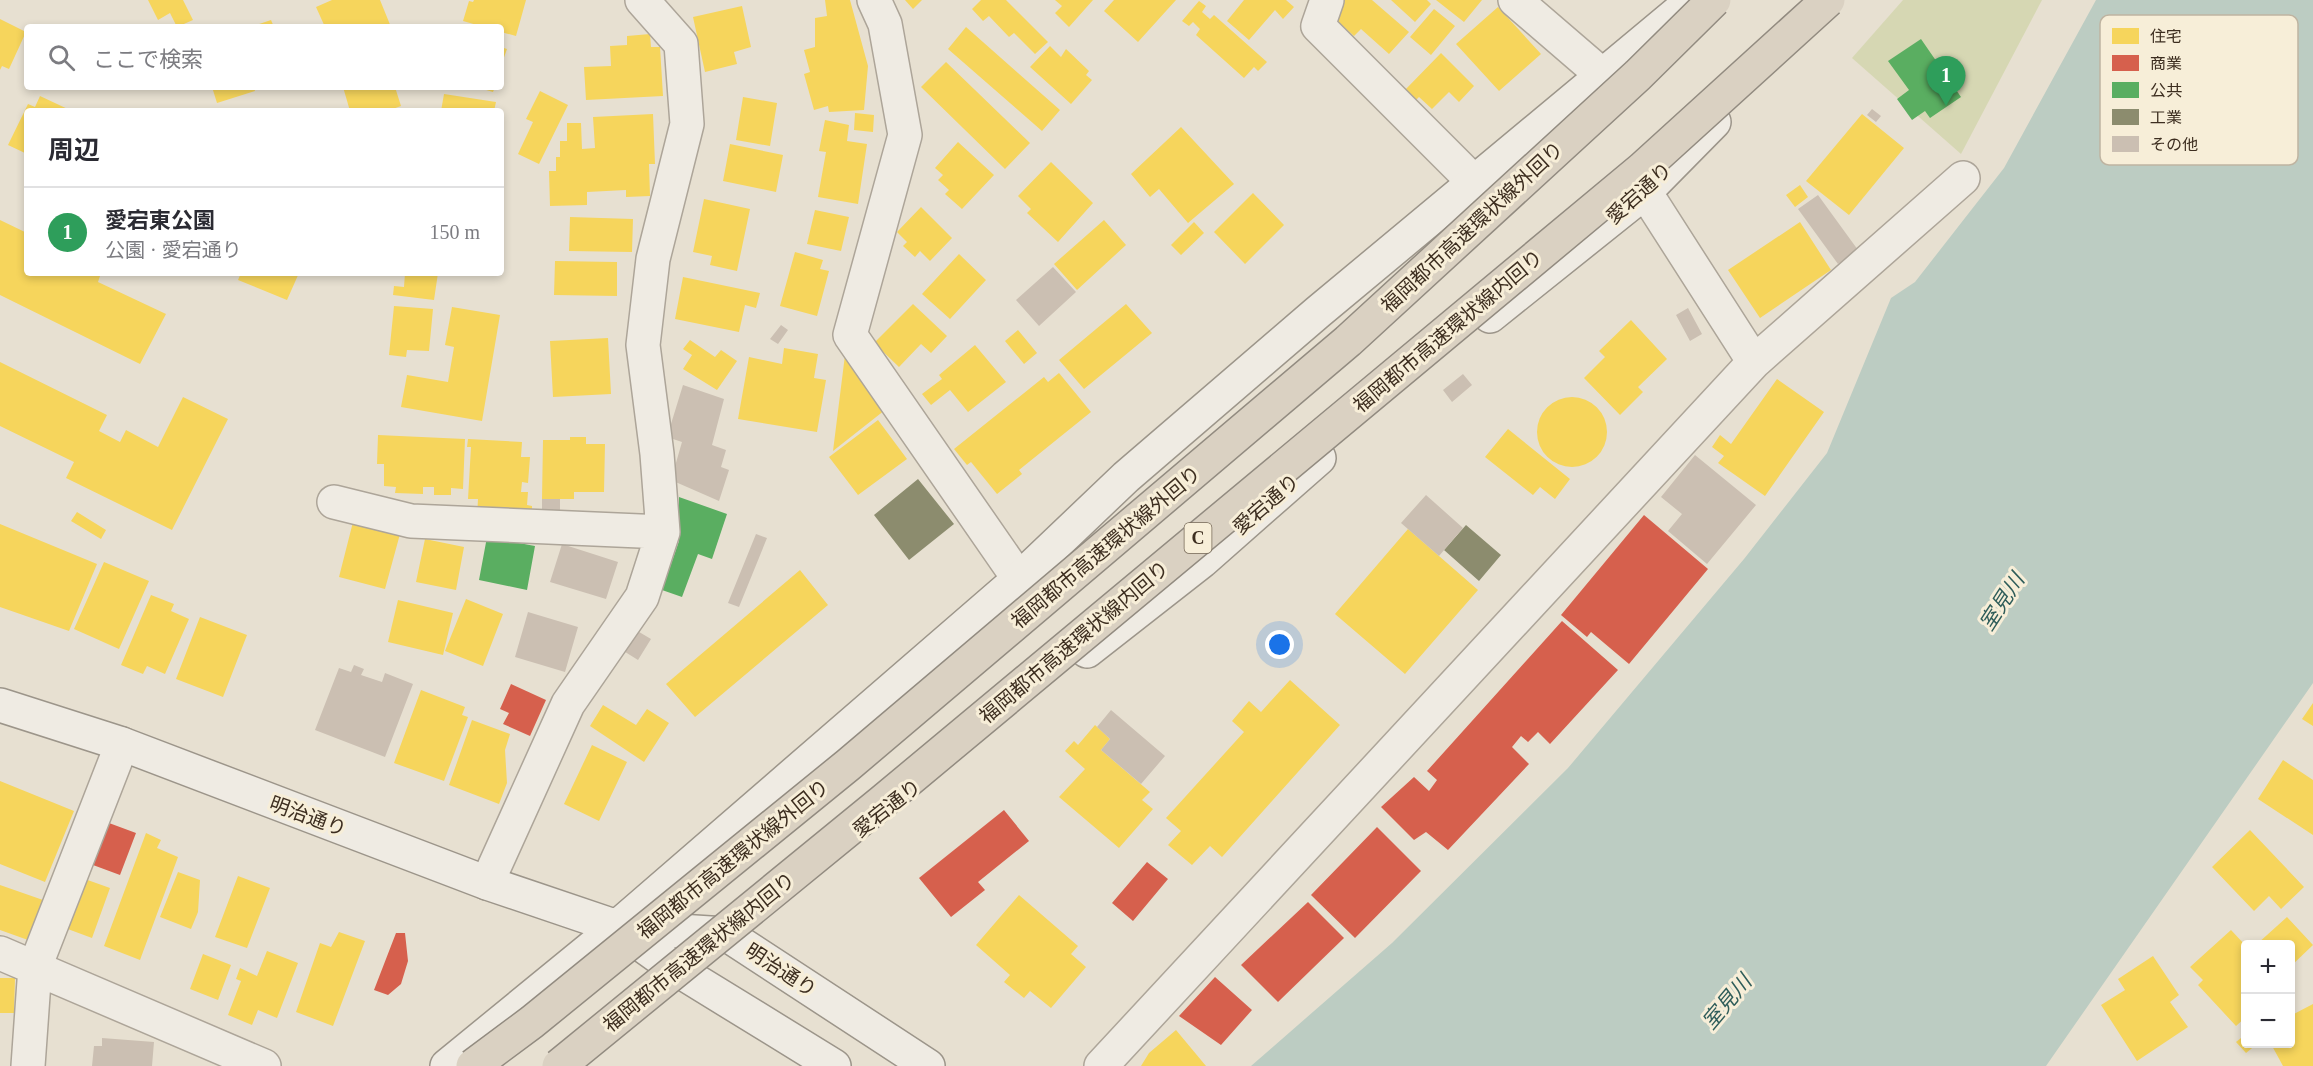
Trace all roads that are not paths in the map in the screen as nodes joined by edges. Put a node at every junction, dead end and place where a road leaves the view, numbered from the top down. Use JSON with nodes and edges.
{"nodes":[{"id":1,"x":642,"y":0,"type":"edge"},
{"id":2,"x":874,"y":0,"type":"edge"},
{"id":3,"x":1327,"y":0,"type":"edge"},
{"id":4,"x":1515,"y":0,"type":"edge"},
{"id":5,"x":1693,"y":0,"type":"edge"},
{"id":6,"x":1714,"y":0,"type":"edge"},
{"id":7,"x":1828,"y":0,"type":"edge"},
{"id":8,"x":1836,"y":0,"type":"edge"},
{"id":9,"x":1601,"y":74,"type":"junction"},
{"id":10,"x":1963,"y":178,"type":"dead end"},
{"id":11,"x":1473,"y":181,"type":"junction"},
{"id":12,"x":1645,"y":192,"type":"junction"},
{"id":13,"x":1754,"y":362,"type":"junction"},
{"id":14,"x":334,"y":502,"type":"dead end"},
{"id":15,"x":663,"y":532,"type":"junction"},
{"id":16,"x":1019,"y":579,"type":"junction"},
{"id":17,"x":0,"y":705,"type":"edge"},
{"id":18,"x":122,"y":744,"type":"junction"},
{"id":19,"x":487,"y":883,"type":"junction"},
{"id":20,"x":617,"y":927,"type":"junction"},
{"id":21,"x":726,"y":934,"type":"junction"},
{"id":22,"x":0,"y":953,"type":"edge"},
{"id":23,"x":35,"y":967,"type":"junction"},
{"id":24,"x":674,"y":967,"type":"junction"},
{"id":25,"x":28,"y":1066,"type":"edge"},
{"id":26,"x":264,"y":1066,"type":"edge"},
{"id":27,"x":447,"y":1066,"type":"edge"},
{"id":28,"x":473,"y":1066,"type":"edge"},
{"id":29,"x":557,"y":1066,"type":"edge"},
{"id":30,"x":834,"y":1066,"type":"edge"},
{"id":31,"x":928,"y":1066,"type":"edge"},
{"id":32,"x":1101,"y":1066,"type":"edge"}],
"edges":[{"from":1,"to":15,"type":"street"},
{"from":2,"to":16,"type":"street"},
{"from":3,"to":11,"type":"street"},
{"from":4,"to":9,"type":"street"},
{"from":5,"to":9,"type":"street"},
{"from":6,"to":28,"type":"highway","name":"福岡都市高速環状線外回り","bridge":true},
{"from":7,"to":29,"type":"highway","name":"福岡都市高速環状線内回り","number":"C","bridge":true},
{"from":8,"to":12,"type":"street","name":"愛宕通り"},
{"from":9,"to":11,"type":"street"},
{"from":10,"to":13,"type":"street"},
{"from":11,"to":16,"type":"street"},
{"from":12,"to":13,"type":"street"},
{"from":12,"to":21,"type":"street","name":"愛宕通り"},
{"from":13,"to":32,"type":"street"},
{"from":14,"to":15,"type":"street"},
{"from":15,"to":19,"type":"street"},
{"from":16,"to":20,"type":"street"},
{"from":17,"to":18,"type":"street","name":"明治通り"},
{"from":18,"to":19,"type":"street","name":"明治通り"},
{"from":18,"to":23,"type":"street"},
{"from":19,"to":20,"type":"street","name":"明治通り"},
{"from":20,"to":21,"type":"street","name":"明治通り"},
{"from":20,"to":24,"type":"street","name":"明治通り"},
{"from":20,"to":27,"type":"street"},
{"from":21,"to":24,"type":"street","name":"愛宕通り"},
{"from":21,"to":31,"type":"street","name":"明治通り"},
{"from":22,"to":23,"type":"street"},
{"from":23,"to":25,"type":"street"},
{"from":23,"to":26,"type":"street"},
{"from":24,"to":29,"type":"street","name":"愛宕通り"},
{"from":24,"to":30,"type":"street","name":"明治通り"}]}
